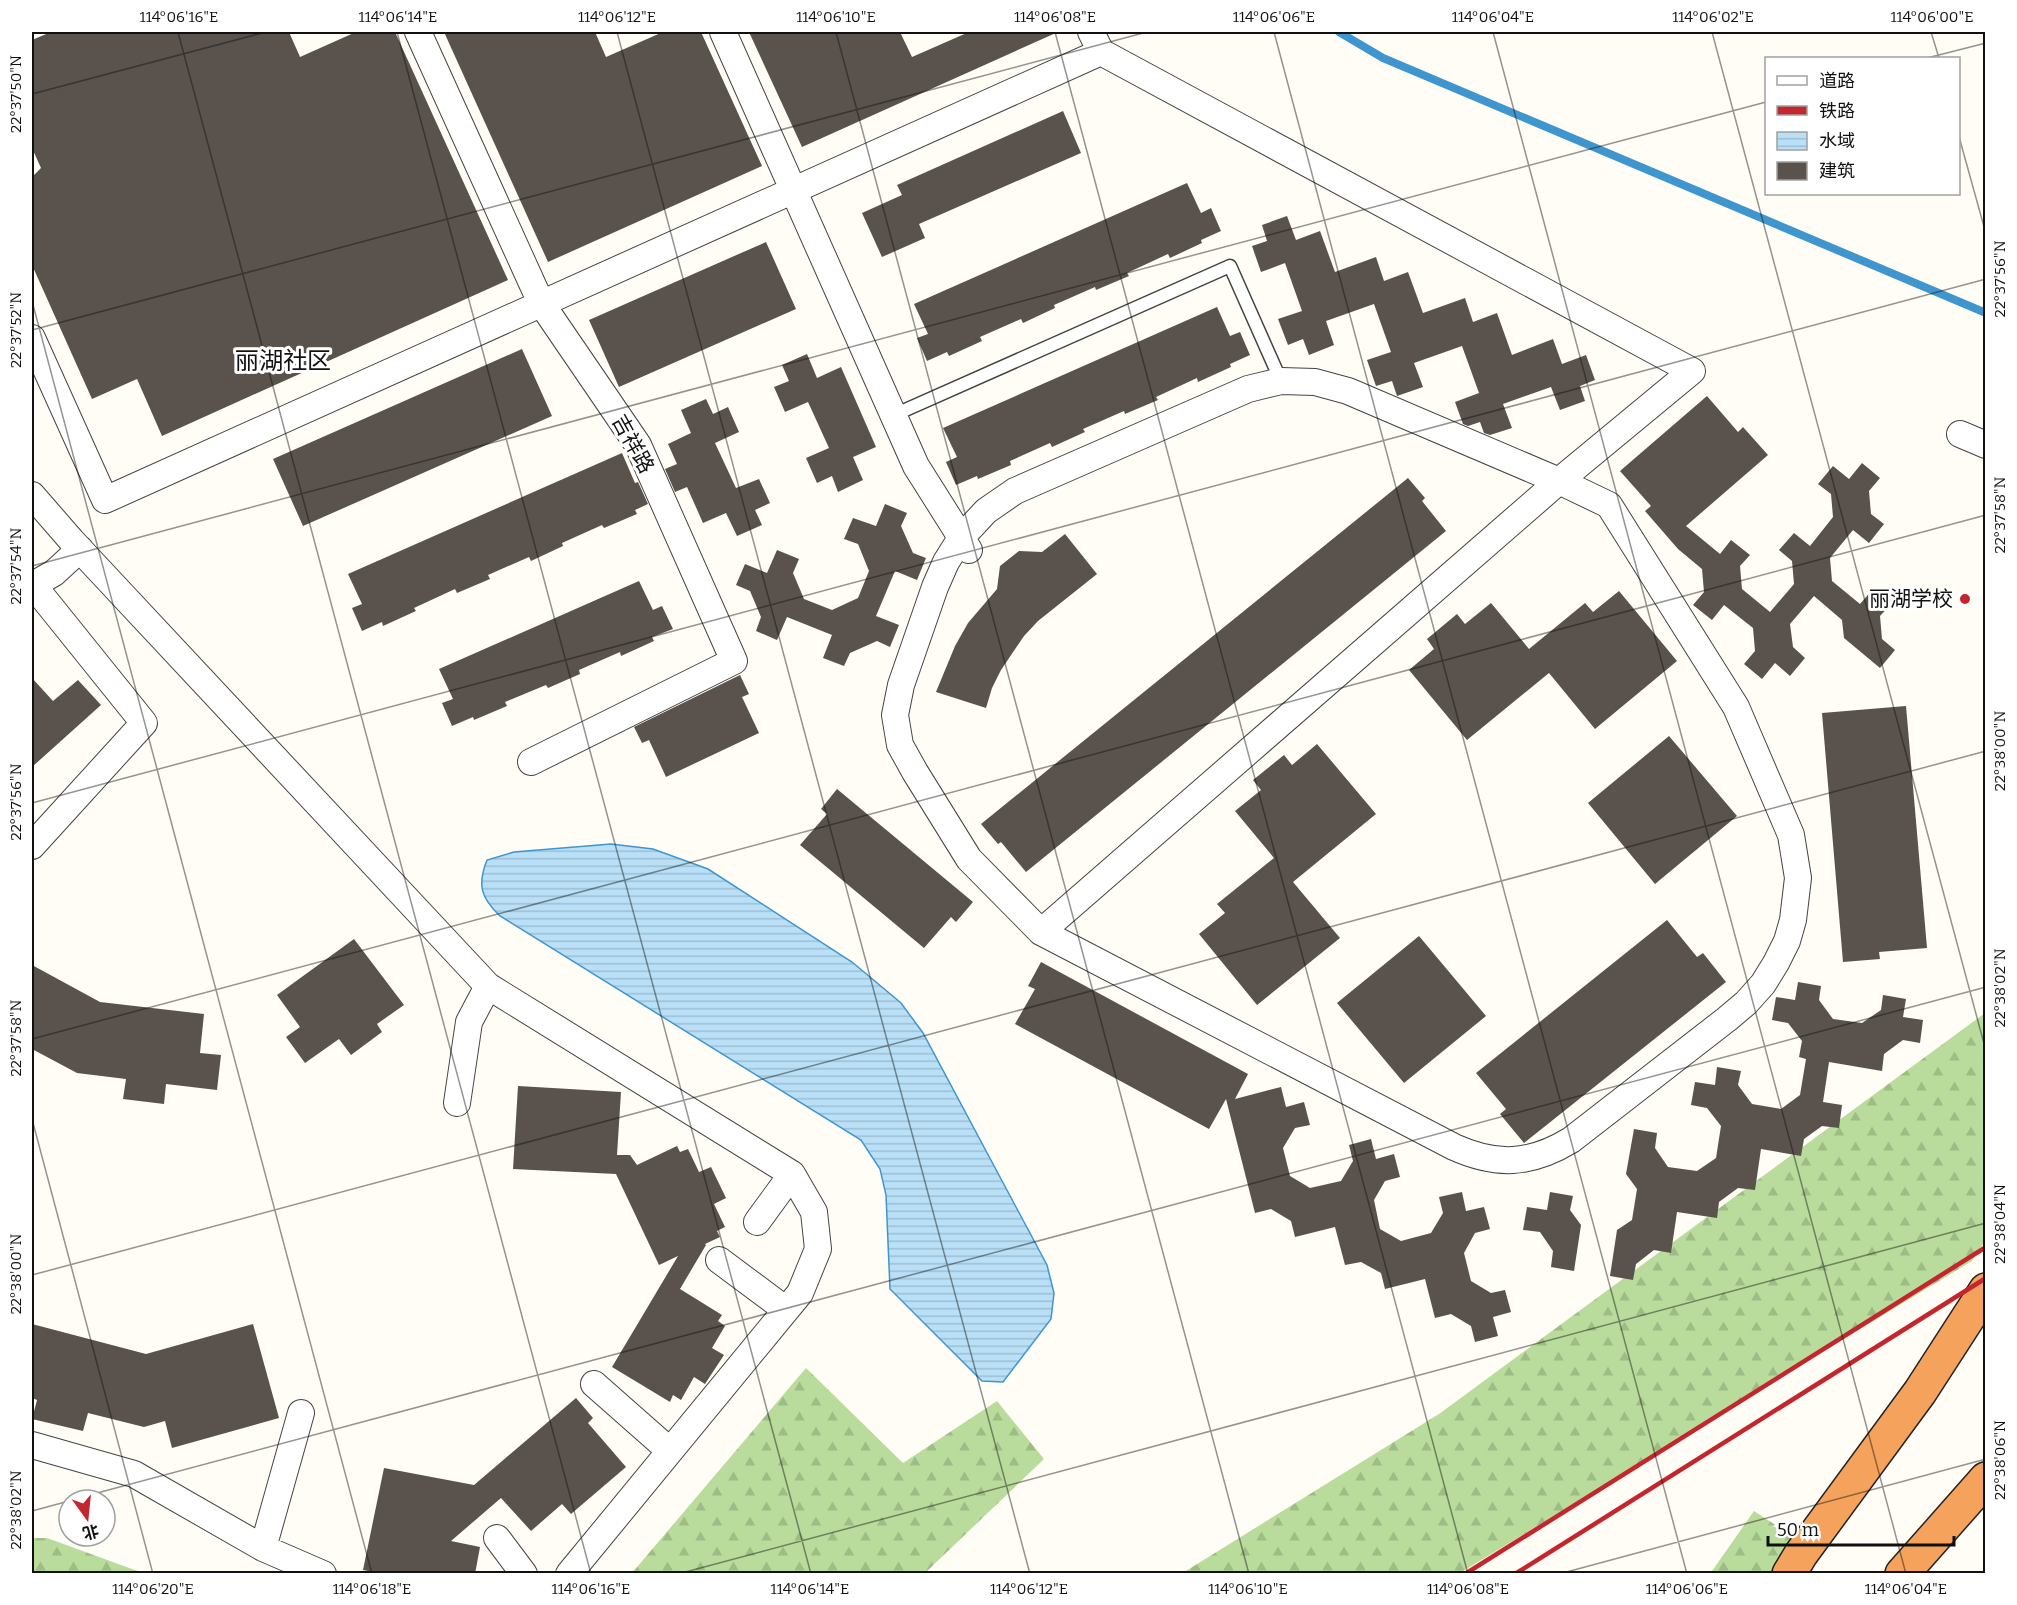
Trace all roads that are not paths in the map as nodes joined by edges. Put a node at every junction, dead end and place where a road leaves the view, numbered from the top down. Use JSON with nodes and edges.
{"nodes":[{"id":1,"x":418,"y":32,"type":"edge"},
{"id":2,"x":723,"y":32,"type":"edge"},
{"id":3,"x":1096,"y":42,"type":"edge"},
{"id":4,"x":794,"y":189,"type":"junction"},
{"id":5,"x":541,"y":303,"type":"junction"},
{"id":6,"x":32,"y":338,"type":"edge"},
{"id":7,"x":1281,"y":381,"type":"junction"},
{"id":8,"x":894,"y":415,"type":"junction"},
{"id":9,"x":1960,"y":434,"type":"dead end"},
{"id":10,"x":1986,"y":445,"type":"edge"},
{"id":11,"x":1559,"y":481,"type":"junction"},
{"id":12,"x":32,"y":495,"type":"edge"},
{"id":13,"x":965,"y":544,"type":"junction"},
{"id":14,"x":80,"y":549,"type":"junction"},
{"id":15,"x":32,"y":584,"type":"edge"},
{"id":16,"x":531,"y":762,"type":"dead end"},
{"id":17,"x":32,"y":846,"type":"edge"},
{"id":18,"x":1041,"y":932,"type":"junction"},
{"id":19,"x":488,"y":986,"type":"junction"},
{"id":20,"x":457,"y":1103,"type":"dead end"},
{"id":21,"x":792,"y":1174,"type":"junction"},
{"id":22,"x":757,"y":1222,"type":"dead end"},
{"id":23,"x":719,"y":1260,"type":"dead end"},
{"id":24,"x":1986,"y":1290,"type":"edge"},
{"id":25,"x":786,"y":1310,"type":"junction"},
{"id":26,"x":594,"y":1384,"type":"dead end"},
{"id":27,"x":301,"y":1413,"type":"dead end"},
{"id":28,"x":32,"y":1445,"type":"edge"},
{"id":29,"x":670,"y":1451,"type":"junction"},
{"id":30,"x":1986,"y":1479,"type":"edge"},
{"id":31,"x":497,"y":1538,"type":"dead end"},
{"id":32,"x":263,"y":1548,"type":"junction"},
{"id":33,"x":323,"y":1574,"type":"edge"},
{"id":34,"x":524,"y":1574,"type":"edge"},
{"id":35,"x":569,"y":1574,"type":"edge"},
{"id":36,"x":1789,"y":1574,"type":"edge"},
{"id":37,"x":1902,"y":1574,"type":"edge"}],
"edges":[{"from":1,"to":5,"type":"street","name":"吉祥路"},
{"from":2,"to":4,"type":"street"},
{"from":3,"to":4,"type":"street"},
{"from":3,"to":11,"type":"street"},
{"from":4,"to":5,"type":"street"},
{"from":4,"to":8,"type":"street"},
{"from":5,"to":6,"type":"street"},
{"from":5,"to":16,"type":"street","name":"吉祥路"},
{"from":7,"to":8,"type":"lane"},
{"from":7,"to":11,"type":"street"},
{"from":7,"to":13,"type":"street"},
{"from":8,"to":13,"type":"street"},
{"from":9,"to":10,"type":"street"},
{"from":11,"to":18,"type":"street"},
{"from":11,"to":18,"type":"street"},
{"from":12,"to":14,"type":"street"},
{"from":13,"to":18,"type":"street"},
{"from":14,"to":15,"type":"street"},
{"from":14,"to":19,"type":"street"},
{"from":15,"to":17,"type":"street"},
{"from":19,"to":20,"type":"street"},
{"from":19,"to":21,"type":"street"},
{"from":21,"to":22,"type":"street"},
{"from":21,"to":25,"type":"street"},
{"from":23,"to":25,"type":"street"},
{"from":24,"to":36,"type":"highway"},
{"from":25,"to":29,"type":"street"},
{"from":26,"to":29,"type":"street"},
{"from":27,"to":32,"type":"street"},
{"from":28,"to":32,"type":"street"},
{"from":29,"to":35,"type":"street"},
{"from":30,"to":37,"type":"highway"},
{"from":31,"to":34,"type":"street"},
{"from":32,"to":33,"type":"street"}]}
